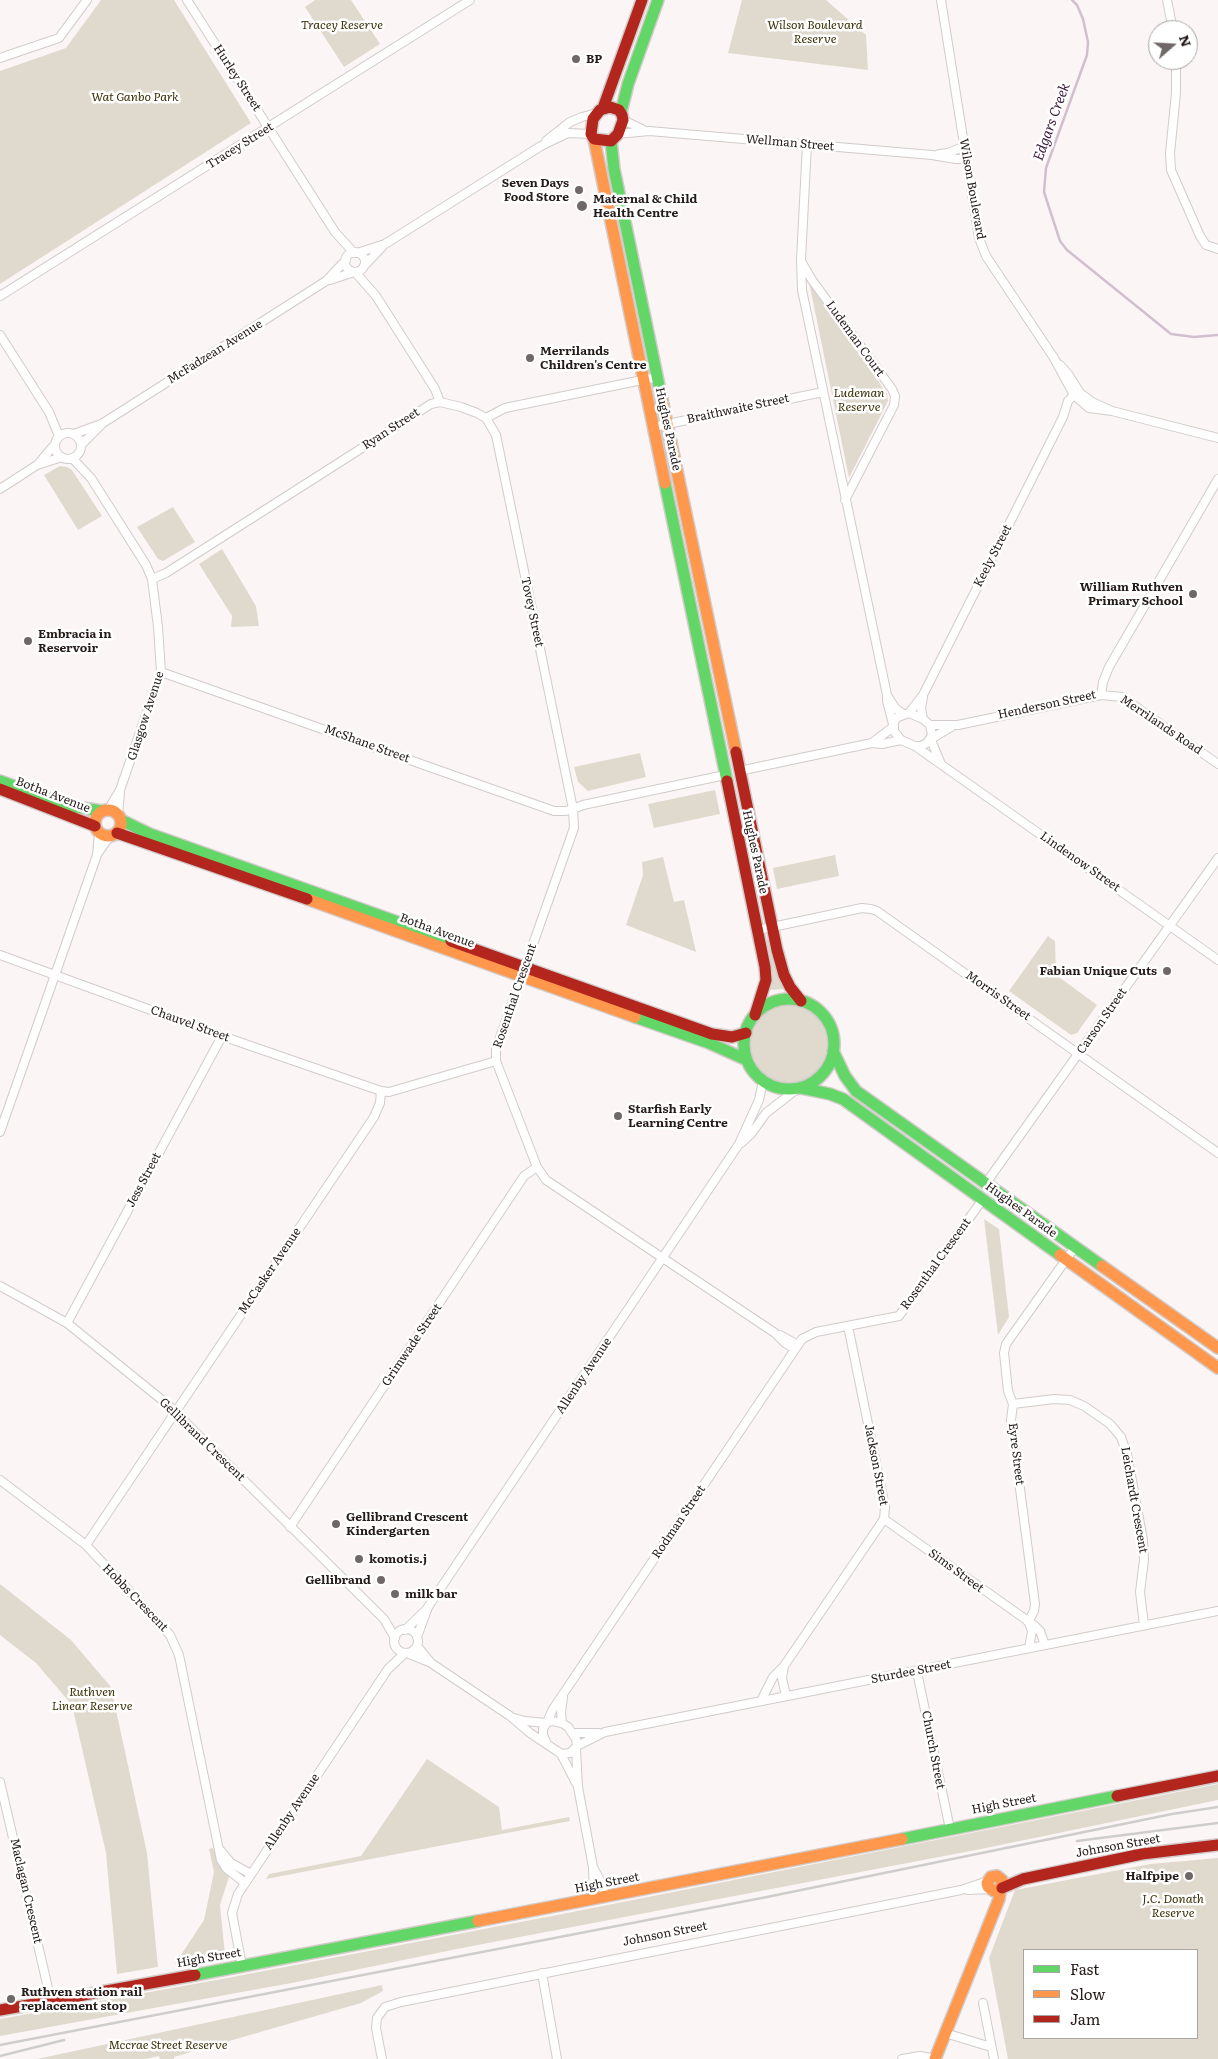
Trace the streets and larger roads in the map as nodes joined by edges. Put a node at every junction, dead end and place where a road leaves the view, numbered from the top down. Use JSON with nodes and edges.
{"nodes":[{"id":1,"x":87,"y":0,"type":"edge"},
{"id":2,"x":187,"y":0,"type":"edge"},
{"id":3,"x":470,"y":0,"type":"edge"},
{"id":4,"x":642,"y":0,"type":"edge"},
{"id":5,"x":658,"y":0,"type":"edge"},
{"id":6,"x":941,"y":0,"type":"edge"},
{"id":7,"x":1167,"y":0,"type":"edge"},
{"id":8,"x":1171,"y":20,"type":"edge"},
{"id":9,"x":0,"y":58,"type":"edge"},
{"id":10,"x":1176,"y":70,"type":"edge"},
{"id":11,"x":600,"y":110,"type":"junction"},
{"id":12,"x":622,"y":116,"type":"junction"},
{"id":13,"x":269,"y":128,"type":"junction"},
{"id":14,"x":649,"y":131,"type":"junction"},
{"id":15,"x":592,"y":137,"type":"junction"},
{"id":16,"x":614,"y":137,"type":"junction"},
{"id":17,"x":806,"y":144,"type":"junction"},
{"id":18,"x":540,"y":146,"type":"junction"},
{"id":19,"x":965,"y":146,"type":"junction"},
{"id":20,"x":932,"y":155,"type":"junction"},
{"id":21,"x":967,"y":159,"type":"junction"},
{"id":22,"x":335,"y":232,"type":"junction"},
{"id":23,"x":385,"y":244,"type":"junction"},
{"id":24,"x":1218,"y":249,"type":"edge"},
{"id":25,"x":356,"y":253,"type":"junction"},
{"id":26,"x":346,"y":259,"type":"junction"},
{"id":27,"x":801,"y":260,"type":"junction"},
{"id":28,"x":364,"y":266,"type":"junction"},
{"id":29,"x":355,"y":272,"type":"junction"},
{"id":30,"x":326,"y":281,"type":"junction"},
{"id":31,"x":376,"y":296,"type":"junction"},
{"id":32,"x":0,"y":298,"type":"edge"},
{"id":33,"x":1,"y":335,"type":"edge"},
{"id":34,"x":657,"y":377,"type":"junction"},
{"id":35,"x":643,"y":380,"type":"junction"},
{"id":36,"x":823,"y":392,"type":"junction"},
{"id":37,"x":1077,"y":396,"type":"junction"},
{"id":38,"x":440,"y":402,"type":"junction"},
{"id":39,"x":49,"y":412,"type":"junction"},
{"id":40,"x":486,"y":418,"type":"junction"},
{"id":41,"x":103,"y":423,"type":"junction"},
{"id":42,"x":667,"y":424,"type":"junction"},
{"id":43,"x":653,"y":427,"type":"junction"},
{"id":44,"x":71,"y":434,"type":"junction"},
{"id":45,"x":59,"y":436,"type":"junction"},
{"id":46,"x":1218,"y":438,"type":"edge"},
{"id":47,"x":55,"y":444,"type":"junction"},
{"id":48,"x":80,"y":448,"type":"junction"},
{"id":49,"x":62,"y":457,"type":"junction"},
{"id":50,"x":72,"y":458,"type":"junction"},
{"id":51,"x":37,"y":465,"type":"junction"},
{"id":52,"x":90,"y":478,"type":"junction"},
{"id":53,"x":1218,"y":478,"type":"edge"},
{"id":54,"x":0,"y":489,"type":"edge"},
{"id":55,"x":846,"y":500,"type":"junction"},
{"id":56,"x":152,"y":579,"type":"junction"},
{"id":57,"x":162,"y":672,"type":"junction"},
{"id":58,"x":723,"y":692,"type":"junction"},
{"id":59,"x":709,"y":695,"type":"junction"},
{"id":60,"x":887,"y":695,"type":"junction"},
{"id":61,"x":923,"y":695,"type":"junction"},
{"id":62,"x":1101,"y":695,"type":"junction"},
{"id":63,"x":906,"y":714,"type":"junction"},
{"id":64,"x":927,"y":722,"type":"junction"},
{"id":65,"x":958,"y":724,"type":"junction"},
{"id":66,"x":893,"y":726,"type":"junction"},
{"id":67,"x":931,"y":739,"type":"junction"},
{"id":68,"x":902,"y":740,"type":"junction"},
{"id":69,"x":872,"y":743,"type":"junction"},
{"id":70,"x":914,"y":746,"type":"junction"},
{"id":71,"x":941,"y":764,"type":"junction"},
{"id":72,"x":1218,"y":764,"type":"edge"},
{"id":73,"x":739,"y":771,"type":"junction"},
{"id":74,"x":725,"y":775,"type":"junction"},
{"id":75,"x":0,"y":780,"type":"edge"},
{"id":76,"x":0,"y":790,"type":"edge"},
{"id":77,"x":573,"y":809,"type":"junction"},
{"id":78,"x":112,"y":814,"type":"junction"},
{"id":79,"x":105,"y":832,"type":"junction"},
{"id":80,"x":1218,"y":858,"type":"edge"},
{"id":81,"x":257,"y":877,"type":"junction"},
{"id":82,"x":1169,"y":926,"type":"junction"},
{"id":83,"x":772,"y":927,"type":"junction"},
{"id":84,"x":758,"y":930,"type":"junction"},
{"id":85,"x":0,"y":955,"type":"edge"},
{"id":86,"x":1218,"y":960,"type":"edge"},
{"id":87,"x":523,"y":972,"type":"junction"},
{"id":88,"x":55,"y":974,"type":"junction"},
{"id":89,"x":801,"y":1001,"type":"junction"},
{"id":90,"x":637,"y":1012,"type":"junction"},
{"id":91,"x":755,"y":1014,"type":"junction"},
{"id":92,"x":746,"y":1033,"type":"junction"},
{"id":93,"x":222,"y":1036,"type":"junction"},
{"id":94,"x":833,"y":1051,"type":"junction"},
{"id":95,"x":1078,"y":1054,"type":"junction"},
{"id":96,"x":747,"y":1060,"type":"junction"},
{"id":97,"x":496,"y":1061,"type":"junction"},
{"id":98,"x":763,"y":1080,"type":"junction"},
{"id":99,"x":799,"y":1088,"type":"junction"},
{"id":100,"x":382,"y":1091,"type":"junction"},
{"id":101,"x":756,"y":1106,"type":"junction"},
{"id":102,"x":766,"y":1113,"type":"junction"},
{"id":103,"x":0,"y":1132,"type":"edge"},
{"id":104,"x":740,"y":1144,"type":"junction"},
{"id":105,"x":1218,"y":1152,"type":"edge"},
{"id":106,"x":537,"y":1167,"type":"junction"},
{"id":107,"x":986,"y":1183,"type":"junction"},
{"id":108,"x":983,"y":1199,"type":"junction"},
{"id":109,"x":1075,"y":1247,"type":"junction"},
{"id":110,"x":663,"y":1258,"type":"junction"},
{"id":111,"x":1065,"y":1259,"type":"junction"},
{"id":112,"x":0,"y":1286,"type":"edge"},
{"id":113,"x":66,"y":1323,"type":"junction"},
{"id":114,"x":848,"y":1326,"type":"junction"},
{"id":115,"x":797,"y":1347,"type":"junction"},
{"id":116,"x":1218,"y":1348,"type":"edge"},
{"id":117,"x":1218,"y":1368,"type":"edge"},
{"id":118,"x":1013,"y":1404,"type":"junction"},
{"id":119,"x":176,"y":1412,"type":"junction"},
{"id":120,"x":0,"y":1480,"type":"edge"},
{"id":121,"x":884,"y":1519,"type":"junction"},
{"id":122,"x":290,"y":1527,"type":"junction"},
{"id":123,"x":86,"y":1545,"type":"junction"},
{"id":124,"x":428,"y":1607,"type":"junction"},
{"id":125,"x":1218,"y":1611,"type":"edge"},
{"id":126,"x":384,"y":1619,"type":"junction"},
{"id":127,"x":1028,"y":1622,"type":"junction"},
{"id":128,"x":1144,"y":1625,"type":"junction"},
{"id":129,"x":404,"y":1630,"type":"junction"},
{"id":130,"x":416,"y":1637,"type":"junction"},
{"id":131,"x":394,"y":1638,"type":"junction"},
{"id":132,"x":1045,"y":1645,"type":"junction"},
{"id":133,"x":416,"y":1646,"type":"junction"},
{"id":134,"x":395,"y":1647,"type":"junction"},
{"id":135,"x":1029,"y":1648,"type":"junction"},
{"id":136,"x":406,"y":1653,"type":"junction"},
{"id":137,"x":431,"y":1663,"type":"junction"},
{"id":138,"x":784,"y":1666,"type":"junction"},
{"id":139,"x":388,"y":1669,"type":"junction"},
{"id":140,"x":917,"y":1672,"type":"junction"},
{"id":141,"x":563,"y":1695,"type":"junction"},
{"id":142,"x":786,"y":1696,"type":"junction"},
{"id":143,"x":761,"y":1701,"type":"junction"},
{"id":144,"x":510,"y":1716,"type":"junction"},
{"id":145,"x":546,"y":1723,"type":"junction"},
{"id":146,"x":562,"y":1723,"type":"junction"},
{"id":147,"x":605,"y":1732,"type":"junction"},
{"id":148,"x":573,"y":1733,"type":"junction"},
{"id":149,"x":547,"y":1744,"type":"junction"},
{"id":150,"x":576,"y":1747,"type":"junction"},
{"id":151,"x":561,"y":1754,"type":"junction"},
{"id":152,"x":1218,"y":1776,"type":"edge"},
{"id":153,"x":0,"y":1782,"type":"edge"},
{"id":154,"x":578,"y":1787,"type":"junction"},
{"id":155,"x":950,"y":1829,"type":"junction"},
{"id":156,"x":1218,"y":1845,"type":"edge"},
{"id":157,"x":219,"y":1847,"type":"junction"},
{"id":158,"x":251,"y":1874,"type":"junction"},
{"id":159,"x":245,"y":1883,"type":"junction"},
{"id":160,"x":995,"y":1886,"type":"junction"},
{"id":161,"x":600,"y":1898,"type":"junction"},
{"id":162,"x":242,"y":1966,"type":"junction"},
{"id":163,"x":542,"y":1973,"type":"junction"},
{"id":164,"x":51,"y":2001,"type":"junction"},
{"id":165,"x":983,"y":2003,"type":"dead end"},
{"id":166,"x":0,"y":2010,"type":"edge"},
{"id":167,"x":948,"y":2034,"type":"junction"},
{"id":168,"x":991,"y":2047,"type":"junction"},
{"id":169,"x":382,"y":2059,"type":"edge"},
{"id":170,"x":557,"y":2059,"type":"edge"},
{"id":171,"x":902,"y":2059,"type":"edge"},
{"id":172,"x":936,"y":2059,"type":"edge"},
{"id":173,"x":943,"y":2059,"type":"edge"},
{"id":174,"x":994,"y":2059,"type":"edge"}],
"edges":[{"from":1,"to":9,"type":"street"},
{"from":2,"to":13,"type":"street","name":"Hurley Street"},
{"from":3,"to":13,"type":"street","name":"Tracey Street"},
{"from":4,"to":11,"type":"street"},
{"from":5,"to":12,"type":"street"},
{"from":6,"to":19,"type":"street","name":"Wilson Boulevard"},
{"from":7,"to":8,"type":"street"},
{"from":10,"to":24,"type":"street"},
{"from":11,"to":12,"type":"street"},
{"from":11,"to":15,"type":"street"},
{"from":11,"to":18,"type":"street"},
{"from":12,"to":14,"type":"street","name":"Wellman Street"},
{"from":12,"to":16,"type":"street"},
{"from":13,"to":22,"type":"street","name":"Hurley Street"},
{"from":13,"to":32,"type":"street","name":"Tracey Street"},
{"from":14,"to":16,"type":"street","name":"Wellman Street"},
{"from":14,"to":17,"type":"street","name":"Wellman Street"},
{"from":15,"to":16,"type":"street"},
{"from":15,"to":18,"type":"street"},
{"from":15,"to":35,"type":"street","name":"Hughes Parade"},
{"from":16,"to":34,"type":"street","name":"Hughes Parade"},
{"from":17,"to":20,"type":"street","name":"Wellman Street"},
{"from":17,"to":27,"type":"street","name":"Ludeman Court"},
{"from":18,"to":23,"type":"street"},
{"from":19,"to":20,"type":"street","name":"Wellman Street"},
{"from":19,"to":21,"type":"street","name":"Wilson Boulevard"},
{"from":20,"to":21,"type":"street","name":"Wellman Street"},
{"from":21,"to":37,"type":"street","name":"Wilson Boulevard"},
{"from":22,"to":25,"type":"street","name":"Hurley Street"},
{"from":22,"to":26,"type":"street","name":"Hurley Street"},
{"from":23,"to":25,"type":"street"},
{"from":23,"to":28,"type":"street"},
{"from":25,"to":26,"type":"street"},
{"from":25,"to":28,"type":"street"},
{"from":26,"to":29,"type":"street"},
{"from":26,"to":30,"type":"street","name":"McFadzean Avenue"},
{"from":27,"to":36,"type":"street","name":"Ludeman Court"},
{"from":27,"to":55,"type":"street","name":"Ludeman Court"},
{"from":28,"to":29,"type":"street"},
{"from":28,"to":31,"type":"street"},
{"from":29,"to":30,"type":"street","name":"McFadzean Avenue"},
{"from":29,"to":31,"type":"street"},
{"from":30,"to":41,"type":"street","name":"McFadzean Avenue"},
{"from":31,"to":38,"type":"street"},
{"from":33,"to":39,"type":"street"},
{"from":34,"to":35,"type":"street"},
{"from":34,"to":42,"type":"street","name":"Hughes Parade"},
{"from":35,"to":40,"type":"street"},
{"from":35,"to":43,"type":"street","name":"Hughes Parade"},
{"from":36,"to":42,"type":"street","name":"Braithwaite Street"},
{"from":36,"to":55,"type":"street","name":"Ludeman Court"},
{"from":37,"to":46,"type":"street","name":"Wilson Boulevard"},
{"from":37,"to":61,"type":"street","name":"Keely Street"},
{"from":38,"to":40,"type":"street"},
{"from":38,"to":56,"type":"street","name":"Ryan Street"},
{"from":39,"to":44,"type":"street"},
{"from":39,"to":45,"type":"street"},
{"from":40,"to":77,"type":"street","name":"Tovey Street"},
{"from":41,"to":44,"type":"street","name":"McFadzean Avenue"},
{"from":41,"to":48,"type":"street","name":"McFadzean Avenue"},
{"from":42,"to":43,"type":"street","name":"Braithwaite Street"},
{"from":42,"to":58,"type":"street","name":"Hughes Parade"},
{"from":43,"to":59,"type":"street","name":"Hughes Parade"},
{"from":44,"to":45,"type":"street"},
{"from":44,"to":48,"type":"street"},
{"from":45,"to":47,"type":"street"},
{"from":47,"to":49,"type":"street"},
{"from":47,"to":51,"type":"street"},
{"from":48,"to":50,"type":"street"},
{"from":48,"to":52,"type":"street","name":"Glasgow Avenue"},
{"from":49,"to":50,"type":"street"},
{"from":49,"to":51,"type":"street"},
{"from":50,"to":52,"type":"street","name":"Glasgow Avenue"},
{"from":51,"to":54,"type":"street"},
{"from":52,"to":56,"type":"street","name":"Glasgow Avenue"},
{"from":53,"to":62,"type":"street","name":"Henderson Street"},
{"from":55,"to":60,"type":"street","name":"Ludeman Court"},
{"from":56,"to":57,"type":"street","name":"Glasgow Avenue"},
{"from":57,"to":77,"type":"street","name":"McShane Street"},
{"from":57,"to":78,"type":"street","name":"Glasgow Avenue"},
{"from":58,"to":59,"type":"street"},
{"from":58,"to":73,"type":"street","name":"Hughes Parade"},
{"from":59,"to":74,"type":"street","name":"Hughes Parade"},
{"from":60,"to":63,"type":"street","name":"Ludeman Court"},
{"from":60,"to":66,"type":"street","name":"Ludeman Court"},
{"from":61,"to":63,"type":"street","name":"Keely Street"},
{"from":61,"to":64,"type":"street","name":"Keely Street"},
{"from":62,"to":65,"type":"street","name":"Henderson Street"},
{"from":62,"to":72,"type":"street","name":"Merrilands Road"},
{"from":63,"to":64,"type":"street"},
{"from":63,"to":66,"type":"street"},
{"from":64,"to":65,"type":"street","name":"Henderson Street"},
{"from":64,"to":67,"type":"street"},
{"from":65,"to":67,"type":"street","name":"Henderson Street"},
{"from":66,"to":68,"type":"street"},
{"from":66,"to":69,"type":"street"},
{"from":67,"to":70,"type":"street"},
{"from":67,"to":71,"type":"street"},
{"from":68,"to":69,"type":"street"},
{"from":68,"to":70,"type":"street"},
{"from":69,"to":73,"type":"street"},
{"from":70,"to":71,"type":"street","name":"Lindenow Street"},
{"from":71,"to":82,"type":"street","name":"Lindenow Street"},
{"from":73,"to":83,"type":"street","name":"Hughes Parade"},
{"from":74,"to":77,"type":"street"},
{"from":74,"to":84,"type":"street","name":"Hughes Parade"},
{"from":75,"to":78,"type":"street","name":"Botha Avenue"},
{"from":76,"to":79,"type":"street","name":"Botha Avenue"},
{"from":77,"to":87,"type":"street","name":"Rosenthal Crescent"},
{"from":78,"to":79,"type":"street"},
{"from":78,"to":79,"type":"street"},
{"from":78,"to":81,"type":"street","name":"Botha Avenue"},
{"from":79,"to":81,"type":"street","name":"Botha Avenue"},
{"from":79,"to":88,"type":"street"},
{"from":80,"to":82,"type":"street","name":"Carson Street"},
{"from":81,"to":87,"type":"street","name":"Botha Avenue"},
{"from":82,"to":86,"type":"street","name":"Lindenow Street"},
{"from":82,"to":95,"type":"street","name":"Carson Street"},
{"from":83,"to":84,"type":"street","name":"Morris Street"},
{"from":83,"to":89,"type":"street","name":"Hughes Parade"},
{"from":83,"to":95,"type":"street","name":"Morris Street"},
{"from":84,"to":91,"type":"street","name":"Hughes Parade"},
{"from":85,"to":88,"type":"street","name":"Chauvel Street"},
{"from":87,"to":90,"type":"street","name":"Botha Avenue"},
{"from":87,"to":97,"type":"street","name":"Rosenthal Crescent"},
{"from":88,"to":93,"type":"street","name":"Chauvel Street"},
{"from":88,"to":103,"type":"street"},
{"from":89,"to":91,"type":"street"},
{"from":89,"to":94,"type":"street"},
{"from":90,"to":92,"type":"street","name":"Botha Avenue"},
{"from":90,"to":96,"type":"street","name":"Botha Avenue"},
{"from":91,"to":92,"type":"street"},
{"from":92,"to":96,"type":"street"},
{"from":93,"to":100,"type":"street","name":"Chauvel Street"},
{"from":93,"to":113,"type":"street","name":"Jess Street"},
{"from":94,"to":99,"type":"street"},
{"from":94,"to":107,"type":"street","name":"Hughes Parade"},
{"from":95,"to":105,"type":"street","name":"Morris Street"},
{"from":95,"to":107,"type":"street","name":"Carson Street"},
{"from":96,"to":98,"type":"street"},
{"from":97,"to":100,"type":"street"},
{"from":97,"to":106,"type":"street","name":"Rosenthal Crescent"},
{"from":98,"to":99,"type":"street"},
{"from":98,"to":101,"type":"street","name":"Allenby Avenue"},
{"from":99,"to":102,"type":"street","name":"Allenby Avenue"},
{"from":99,"to":108,"type":"street","name":"Hughes Parade"},
{"from":100,"to":119,"type":"street","name":"McCasker Avenue"},
{"from":101,"to":102,"type":"street"},
{"from":101,"to":104,"type":"street","name":"Allenby Avenue"},
{"from":102,"to":104,"type":"street","name":"Allenby Avenue"},
{"from":104,"to":110,"type":"street","name":"Allenby Avenue"},
{"from":106,"to":110,"type":"street","name":"Rosenthal Crescent"},
{"from":106,"to":122,"type":"street","name":"Grimwade Street"},
{"from":107,"to":108,"type":"street"},
{"from":107,"to":109,"type":"street","name":"Hughes Parade"},
{"from":108,"to":111,"type":"street","name":"Hughes Parade"},
{"from":108,"to":114,"type":"street","name":"Rosenthal Crescent"},
{"from":109,"to":111,"type":"street","name":"Eyre Street"},
{"from":109,"to":116,"type":"street","name":"Hughes Parade"},
{"from":110,"to":115,"type":"street","name":"Rosenthal Crescent"},
{"from":110,"to":124,"type":"street","name":"Allenby Avenue"},
{"from":111,"to":117,"type":"street","name":"Hughes Parade"},
{"from":111,"to":118,"type":"street","name":"Eyre Street"},
{"from":112,"to":113,"type":"street","name":"Gellibrand Crescent"},
{"from":113,"to":119,"type":"street","name":"Gellibrand Crescent"},
{"from":114,"to":115,"type":"street","name":"Rosenthal Crescent"},
{"from":114,"to":121,"type":"street","name":"Jackson Street"},
{"from":115,"to":141,"type":"street","name":"Rodman Street"},
{"from":118,"to":127,"type":"street","name":"Eyre Street"},
{"from":118,"to":128,"type":"street","name":"Leichardt Crescent"},
{"from":119,"to":122,"type":"street","name":"Gellibrand Crescent"},
{"from":119,"to":123,"type":"street","name":"McCasker Avenue"},
{"from":120,"to":123,"type":"street","name":"Hobbs Crescent"},
{"from":121,"to":127,"type":"street","name":"Sims Street"},
{"from":121,"to":138,"type":"street","name":"Jackson Street"},
{"from":122,"to":126,"type":"street","name":"Gellibrand Crescent"},
{"from":123,"to":157,"type":"street","name":"Hobbs Crescent"},
{"from":124,"to":129,"type":"street","name":"Allenby Avenue"},
{"from":124,"to":130,"type":"street","name":"Allenby Avenue"},
{"from":125,"to":128,"type":"street","name":"Sturdee Street"},
{"from":126,"to":129,"type":"street","name":"Gellibrand Crescent"},
{"from":126,"to":131,"type":"street","name":"Gellibrand Crescent"},
{"from":127,"to":132,"type":"street","name":"Sims Street"},
{"from":127,"to":135,"type":"street"},
{"from":128,"to":132,"type":"street","name":"Sturdee Street"},
{"from":129,"to":130,"type":"street"},
{"from":129,"to":131,"type":"street"},
{"from":130,"to":133,"type":"street"},
{"from":131,"to":134,"type":"street"},
{"from":132,"to":135,"type":"street","name":"Sturdee Street"},
{"from":133,"to":136,"type":"street"},
{"from":133,"to":137,"type":"street"},
{"from":134,"to":136,"type":"street"},
{"from":134,"to":139,"type":"street","name":"Allenby Avenue"},
{"from":135,"to":140,"type":"street","name":"Sturdee Street"},
{"from":136,"to":137,"type":"street"},
{"from":136,"to":139,"type":"street","name":"Allenby Avenue"},
{"from":137,"to":144,"type":"street"},
{"from":138,"to":142,"type":"street"},
{"from":138,"to":143,"type":"street","name":"Jackson Street"},
{"from":139,"to":158,"type":"street","name":"Allenby Avenue"},
{"from":140,"to":142,"type":"street","name":"Sturdee Street"},
{"from":140,"to":155,"type":"street","name":"Church Street"},
{"from":141,"to":145,"type":"street","name":"Rodman Street"},
{"from":141,"to":146,"type":"street"},
{"from":142,"to":143,"type":"street","name":"Sturdee Street"},
{"from":143,"to":147,"type":"street","name":"Sturdee Street"},
{"from":144,"to":145,"type":"street"},
{"from":144,"to":149,"type":"street"},
{"from":145,"to":146,"type":"street"},
{"from":145,"to":149,"type":"street"},
{"from":146,"to":148,"type":"street"},
{"from":147,"to":148,"type":"street","name":"Sturdee Street"},
{"from":147,"to":150,"type":"street","name":"Sturdee Street"},
{"from":148,"to":150,"type":"street"},
{"from":149,"to":151,"type":"street"},
{"from":150,"to":151,"type":"street"},
{"from":150,"to":154,"type":"street"},
{"from":151,"to":154,"type":"street"},
{"from":152,"to":155,"type":"street","name":"High Street"},
{"from":153,"to":164,"type":"street","name":"Maclagan Crescent"},
{"from":154,"to":161,"type":"street"},
{"from":155,"to":161,"type":"street","name":"High Street"},
{"from":156,"to":160,"type":"street","name":"Johnson Street"},
{"from":157,"to":158,"type":"street","name":"Hobbs Crescent"},
{"from":157,"to":159,"type":"street","name":"Hobbs Crescent"},
{"from":158,"to":159,"type":"street","name":"Allenby Avenue"},
{"from":159,"to":162,"type":"street","name":"Allenby Avenue"},
{"from":160,"to":163,"type":"street","name":"Johnson Street"},
{"from":160,"to":167,"type":"street"},
{"from":161,"to":162,"type":"street","name":"High Street"},
{"from":162,"to":164,"type":"street","name":"High Street"},
{"from":163,"to":169,"type":"street","name":"Johnson Street"},
{"from":163,"to":170,"type":"street"},
{"from":164,"to":166,"type":"street","name":"High Street"},
{"from":165,"to":168,"type":"street"},
{"from":167,"to":168,"type":"street"},
{"from":167,"to":172,"type":"street"},
{"from":167,"to":173,"type":"street"},
{"from":168,"to":174,"type":"street"},
{"from":171,"to":172,"type":"street"}]}
